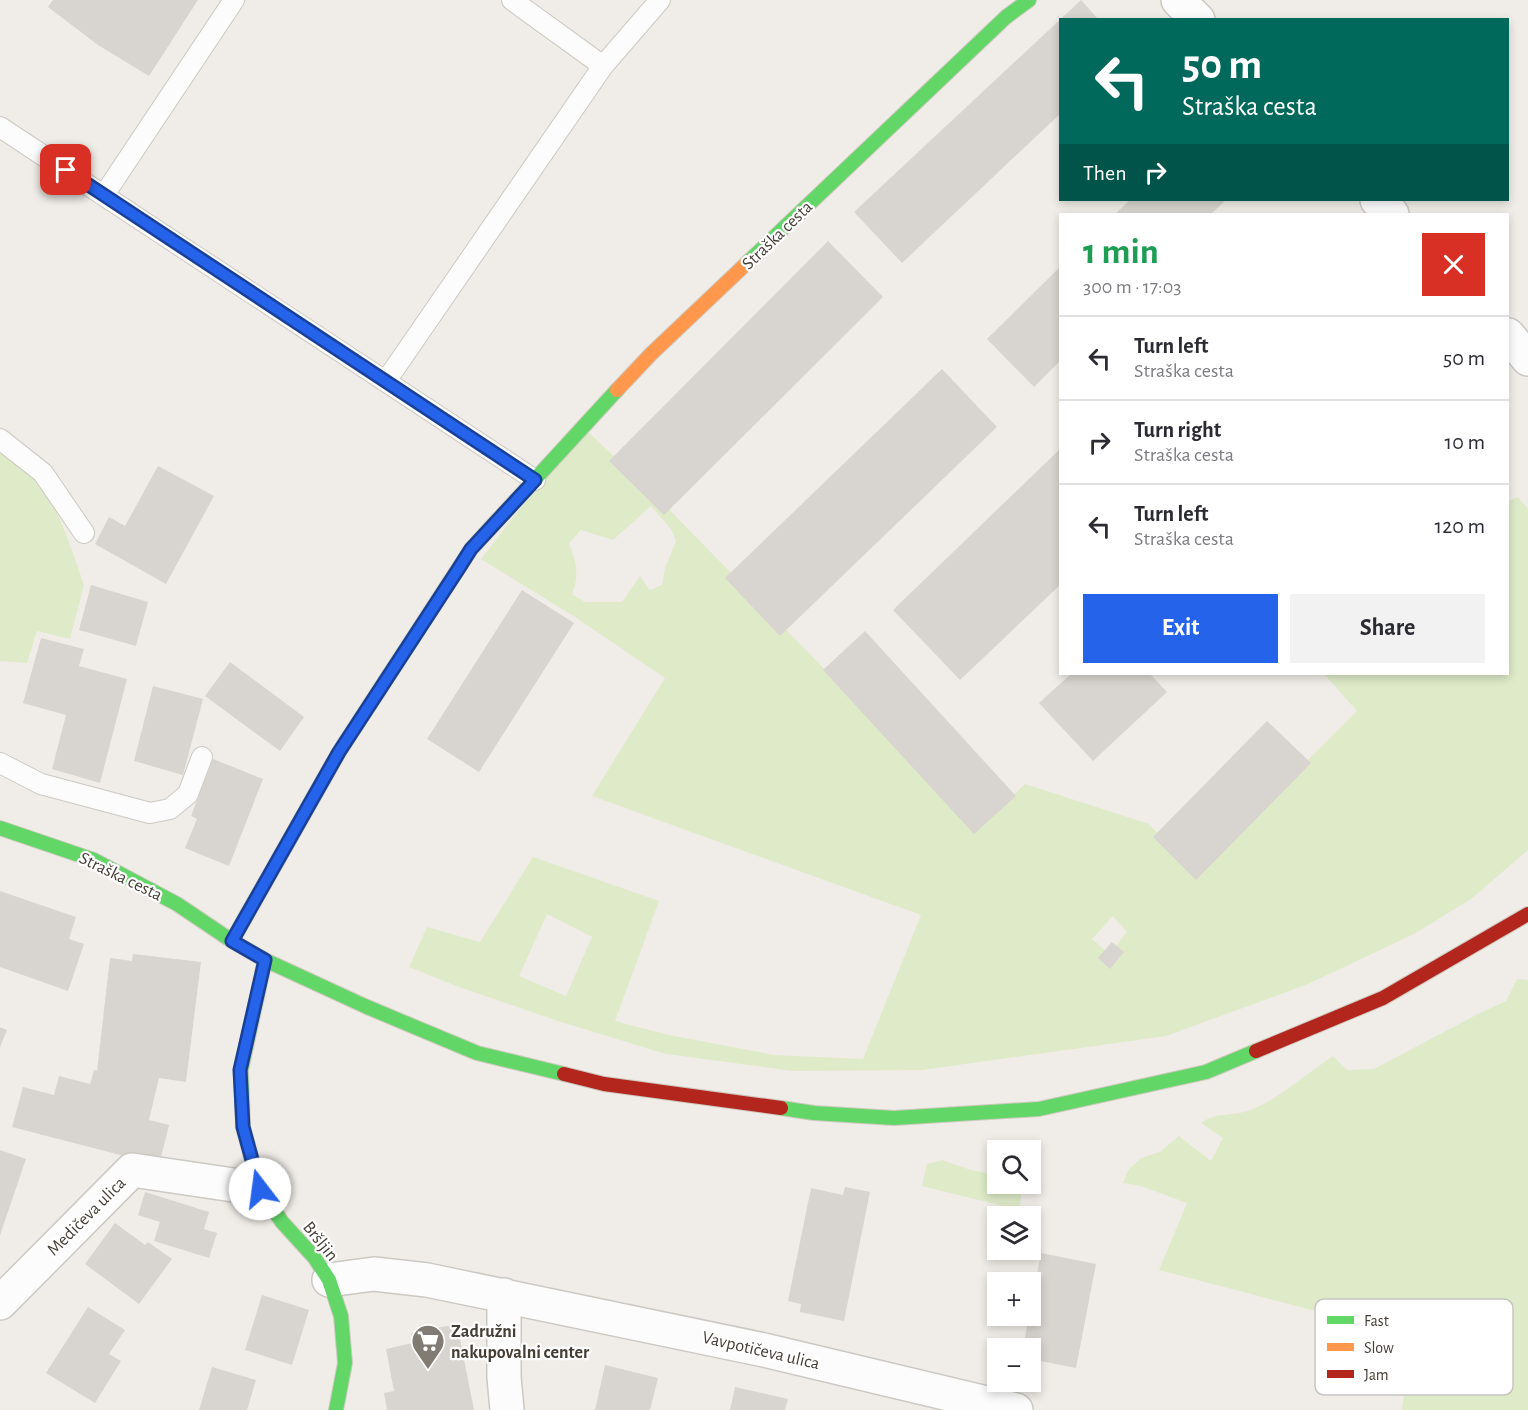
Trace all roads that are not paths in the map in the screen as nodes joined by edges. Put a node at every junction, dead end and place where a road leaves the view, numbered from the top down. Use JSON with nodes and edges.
{"nodes":[{"id":1,"x":234,"y":0,"type":"edge"},
{"id":2,"x":512,"y":0,"type":"edge"},
{"id":3,"x":660,"y":0,"type":"edge"},
{"id":4,"x":1029,"y":0,"type":"edge"},
{"id":5,"x":1178,"y":0,"type":"edge"},
{"id":6,"x":1196,"y":18,"type":"edge"},
{"id":7,"x":603,"y":66,"type":"junction"},
{"id":8,"x":0,"y":126,"type":"edge"},
{"id":9,"x":104,"y":195,"type":"junction"},
{"id":10,"x":1378,"y":201,"type":"edge"},
{"id":11,"x":1391,"y":213,"type":"edge"},
{"id":12,"x":1509,"y":336,"type":"edge"},
{"id":13,"x":1528,"y":359,"type":"edge"},
{"id":14,"x":386,"y":381,"type":"junction"},
{"id":15,"x":0,"y":439,"type":"edge"},
{"id":16,"x":535,"y":480,"type":"junction"},
{"id":17,"x":84,"y":533,"type":"dead end"},
{"id":18,"x":202,"y":757,"type":"dead end"},
{"id":19,"x":0,"y":763,"type":"edge"},
{"id":20,"x":0,"y":828,"type":"edge"},
{"id":21,"x":1528,"y":914,"type":"edge"},
{"id":22,"x":232,"y":941,"type":"junction"},
{"id":23,"x":265,"y":960,"type":"junction"},
{"id":24,"x":260,"y":1189,"type":"junction"},
{"id":25,"x":329,"y":1280,"type":"junction"},
{"id":26,"x":504,"y":1295,"type":"junction"},
{"id":27,"x":0,"y":1303,"type":"edge"},
{"id":28,"x":336,"y":1410,"type":"edge"},
{"id":29,"x":507,"y":1410,"type":"edge"},
{"id":30,"x":1016,"y":1410,"type":"edge"}],
"edges":[{"from":1,"to":9,"type":"lane"},
{"from":2,"to":7,"type":"lane"},
{"from":3,"to":7,"type":"lane"},
{"from":4,"to":16,"type":"street","name":"Straška cesta"},
{"from":5,"to":6,"type":"street"},
{"from":7,"to":14,"type":"lane"},
{"from":8,"to":9,"type":"lane"},
{"from":9,"to":14,"type":"lane"},
{"from":10,"to":11,"type":"street"},
{"from":12,"to":13,"type":"street"},
{"from":14,"to":16,"type":"lane"},
{"from":15,"to":17,"type":"lane"},
{"from":16,"to":22,"type":"street","name":"Straška cesta"},
{"from":18,"to":19,"type":"lane"},
{"from":20,"to":22,"type":"street","name":"Straška cesta"},
{"from":21,"to":23,"type":"street","name":"Straška cesta"},
{"from":22,"to":23,"type":"street","name":"Straška cesta"},
{"from":23,"to":24,"type":"street","name":"Bršljin"},
{"from":24,"to":25,"type":"street","name":"Bršljin"},
{"from":24,"to":27,"type":"street","name":"Medičeva ulica"},
{"from":25,"to":26,"type":"street","name":"Vavpotičeva ulica"},
{"from":25,"to":28,"type":"street","name":"Bršljin"},
{"from":26,"to":29,"type":"street"},
{"from":26,"to":30,"type":"street","name":"Vavpotičeva ulica"}]}
